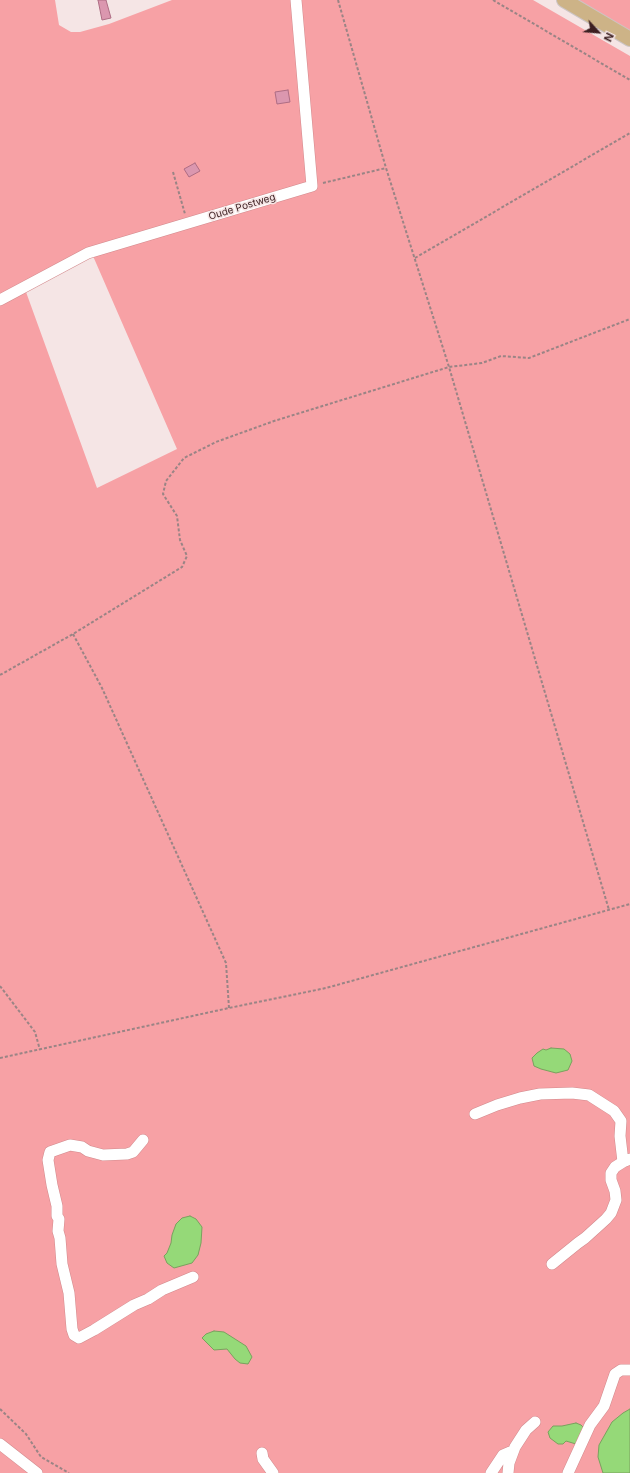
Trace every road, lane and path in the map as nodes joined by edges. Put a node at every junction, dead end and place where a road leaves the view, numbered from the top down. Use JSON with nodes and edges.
{"nodes":[{"id":1,"x":296,"y":0,"type":"edge"},
{"id":2,"x":338,"y":0,"type":"edge"},
{"id":3,"x":493,"y":0,"type":"edge"},
{"id":4,"x":564,"y":0,"type":"edge"},
{"id":5,"x":630,"y":39,"type":"edge"},
{"id":6,"x":630,"y":80,"type":"edge"},
{"id":7,"x":630,"y":133,"type":"edge"},
{"id":8,"x":386,"y":168,"type":"junction"},
{"id":9,"x":173,"y":172,"type":"dead end"},
{"id":10,"x":312,"y":186,"type":"junction"},
{"id":11,"x":188,"y":223,"type":"junction"},
{"id":12,"x":415,"y":258,"type":"junction"},
{"id":13,"x":0,"y":300,"type":"edge"},
{"id":14,"x":630,"y":319,"type":"edge"},
{"id":15,"x":449,"y":367,"type":"junction"},
{"id":16,"x":73,"y":634,"type":"junction"},
{"id":17,"x":0,"y":675,"type":"edge"},
{"id":18,"x":630,"y":904,"type":"edge"},
{"id":19,"x":609,"y":910,"type":"junction"},
{"id":20,"x":0,"y":986,"type":"edge"},
{"id":21,"x":229,"y":1008,"type":"junction"},
{"id":22,"x":40,"y":1050,"type":"junction"},
{"id":23,"x":0,"y":1058,"type":"edge"},
{"id":24,"x":475,"y":1114,"type":"dead end"},
{"id":25,"x":143,"y":1140,"type":"dead end"},
{"id":26,"x":626,"y":1160,"type":"edge"},
{"id":27,"x":552,"y":1264,"type":"dead end"},
{"id":28,"x":193,"y":1276,"type":"dead end"},
{"id":29,"x":630,"y":1370,"type":"edge"},
{"id":30,"x":0,"y":1409,"type":"edge"},
{"id":31,"x":535,"y":1422,"type":"dead end"},
{"id":32,"x":0,"y":1444,"type":"edge"},
{"id":33,"x":510,"y":1452,"type":"dead end"},
{"id":34,"x":262,"y":1453,"type":"dead end"},
{"id":35,"x":37,"y":1473,"type":"edge"},
{"id":36,"x":68,"y":1473,"type":"edge"},
{"id":37,"x":272,"y":1473,"type":"edge"},
{"id":38,"x":491,"y":1473,"type":"edge"},
{"id":39,"x":508,"y":1473,"type":"edge"},
{"id":40,"x":568,"y":1473,"type":"edge"}],
"edges":[{"from":1,"to":10,"type":"street"},
{"from":2,"to":8,"type":"path"},
{"from":3,"to":6,"type":"path"},
{"from":4,"to":5,"type":"main road"},
{"from":7,"to":12,"type":"path"},
{"from":8,"to":10,"type":"path"},
{"from":8,"to":12,"type":"path"},
{"from":9,"to":11,"type":"path"},
{"from":10,"to":11,"type":"street","name":"Oude Postweg"},
{"from":11,"to":13,"type":"street","name":"Oude Postweg"},
{"from":12,"to":15,"type":"path"},
{"from":14,"to":15,"type":"path"},
{"from":15,"to":16,"type":"path"},
{"from":15,"to":19,"type":"path"},
{"from":16,"to":17,"type":"path"},
{"from":16,"to":21,"type":"path"},
{"from":18,"to":19,"type":"path"},
{"from":19,"to":21,"type":"path"},
{"from":20,"to":22,"type":"path"},
{"from":21,"to":22,"type":"path"},
{"from":22,"to":23,"type":"path"},
{"from":24,"to":26,"type":"street"},
{"from":25,"to":28,"type":"street"},
{"from":26,"to":27,"type":"street"},
{"from":29,"to":40,"type":"street"},
{"from":30,"to":36,"type":"path"},
{"from":31,"to":39,"type":"street"},
{"from":32,"to":35,"type":"street"},
{"from":33,"to":38,"type":"street"},
{"from":34,"to":37,"type":"street"}]}
